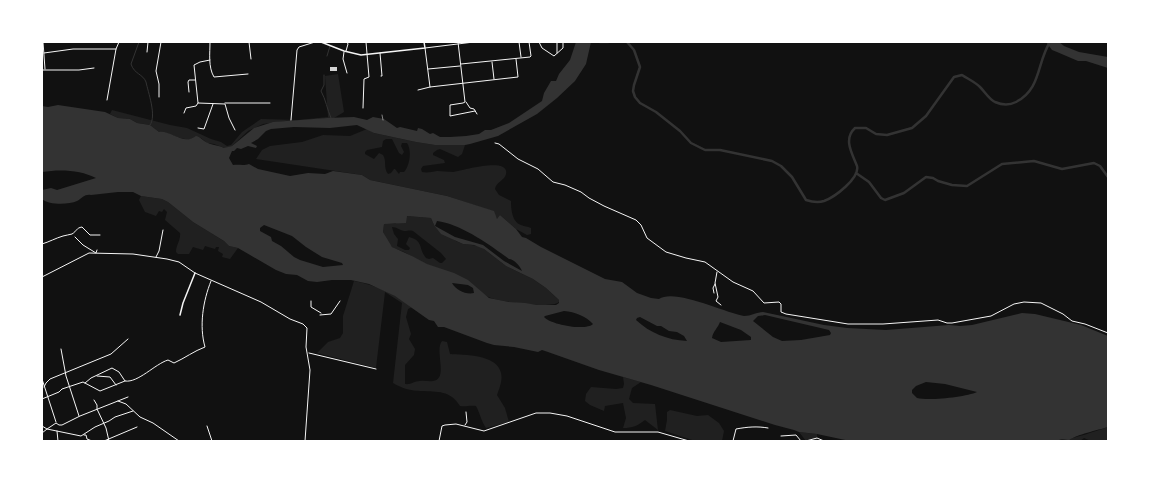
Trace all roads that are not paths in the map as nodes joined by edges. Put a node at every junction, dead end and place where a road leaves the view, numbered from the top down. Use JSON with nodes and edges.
{"nodes":[{"id":1,"x":43,"y":42,"type":"edge"},
{"id":2,"x":119,"y":42,"type":"edge"},
{"id":3,"x":148,"y":42,"type":"edge"},
{"id":4,"x":161,"y":42,"type":"edge"},
{"id":5,"x":210,"y":42,"type":"edge"},
{"id":6,"x":249,"y":42,"type":"edge"},
{"id":7,"x":315,"y":42,"type":"edge"},
{"id":8,"x":321,"y":42,"type":"edge"},
{"id":9,"x":347,"y":42,"type":"edge"},
{"id":10,"x":366,"y":42,"type":"edge"},
{"id":11,"x":424,"y":42,"type":"edge"},
{"id":12,"x":474,"y":42,"type":"edge"},
{"id":13,"x":519,"y":42,"type":"edge"},
{"id":14,"x":529,"y":42,"type":"edge"},
{"id":15,"x":539,"y":42,"type":"edge"},
{"id":16,"x":557,"y":42,"type":"edge"},
{"id":17,"x":563,"y":42,"type":"edge"},
{"id":18,"x":458,"y":43,"type":"edge"},
{"id":19,"x":425,"y":48,"type":"junction"},
{"id":20,"x":116,"y":49,"type":"junction"},
{"id":21,"x":345,"y":51,"type":"junction"},
{"id":22,"x":147,"y":52,"type":"dead end"},
{"id":23,"x":44,"y":53,"type":"junction"},
{"id":24,"x":380,"y":53,"type":"junction"},
{"id":25,"x":558,"y":53,"type":"junction"},
{"id":26,"x":367,"y":55,"type":"junction"},
{"id":27,"x":521,"y":58,"type":"junction"},
{"id":28,"x":251,"y":59,"type":"dead end"},
{"id":29,"x":516,"y":59,"type":"junction"},
{"id":30,"x":210,"y":60,"type":"junction"},
{"id":31,"x":492,"y":62,"type":"junction"},
{"id":32,"x":461,"y":65,"type":"junction"},
{"id":33,"x":94,"y":68,"type":"dead end"},
{"id":34,"x":428,"y":69,"type":"junction"},
{"id":35,"x":42,"y":70,"type":"edge"},
{"id":36,"x":45,"y":70,"type":"junction"},
{"id":37,"x":347,"y":73,"type":"dead end"},
{"id":38,"x":248,"y":74,"type":"dead end"},
{"id":39,"x":380,"y":76,"type":"dead end"},
{"id":40,"x":195,"y":80,"type":"junction"},
{"id":41,"x":494,"y":80,"type":"junction"},
{"id":42,"x":463,"y":83,"type":"junction"},
{"id":43,"x":430,"y":87,"type":"junction"},
{"id":44,"x":418,"y":90,"type":"dead end"},
{"id":45,"x":189,"y":92,"type":"dead end"},
{"id":46,"x":159,"y":97,"type":"dead end"},
{"id":47,"x":107,"y":100,"type":"dead end"},
{"id":48,"x":465,"y":102,"type":"junction"},
{"id":49,"x":198,"y":103,"type":"junction"},
{"id":50,"x":214,"y":103,"type":"junction"},
{"id":51,"x":224,"y":103,"type":"junction"},
{"id":52,"x":270,"y":103,"type":"dead end"},
{"id":53,"x":363,"y":108,"type":"dead end"},
{"id":54,"x":475,"y":111,"type":"junction"},
{"id":55,"x":184,"y":113,"type":"dead end"},
{"id":56,"x":477,"y":114,"type":"dead end"},
{"id":57,"x":291,"y":120,"type":"dead end"},
{"id":58,"x":198,"y":128,"type":"dead end"},
{"id":59,"x":235,"y":130,"type":"dead end"},
{"id":60,"x":495,"y":143,"type":"dead end"},
{"id":61,"x":163,"y":230,"type":"dead end"},
{"id":62,"x":100,"y":235,"type":"dead end"},
{"id":63,"x":75,"y":237,"type":"dead end"},
{"id":64,"x":42,"y":244,"type":"edge"},
{"id":65,"x":97,"y":250,"type":"dead end"},
{"id":66,"x":96,"y":253,"type":"junction"},
{"id":67,"x":155,"y":258,"type":"junction"},
{"id":68,"x":718,"y":271,"type":"junction"},
{"id":69,"x":195,"y":273,"type":"junction"},
{"id":70,"x":42,"y":277,"type":"edge"},
{"id":71,"x":211,"y":281,"type":"junction"},
{"id":72,"x":715,"y":283,"type":"junction"},
{"id":73,"x":714,"y":293,"type":"dead end"},
{"id":74,"x":311,"y":301,"type":"dead end"},
{"id":75,"x":340,"y":301,"type":"dead end"},
{"id":76,"x":721,"y":305,"type":"dead end"},
{"id":77,"x":321,"y":313,"type":"dead end"},
{"id":78,"x":180,"y":315,"type":"dead end"},
{"id":79,"x":320,"y":315,"type":"dead end"},
{"id":80,"x":1108,"y":334,"type":"edge"},
{"id":81,"x":128,"y":339,"type":"dead end"},
{"id":82,"x":61,"y":349,"type":"dead end"},
{"id":83,"x":308,"y":353,"type":"junction"},
{"id":84,"x":376,"y":369,"type":"dead end"},
{"id":85,"x":66,"y":373,"type":"junction"},
{"id":86,"x":96,"y":376,"type":"junction"},
{"id":87,"x":42,"y":379,"type":"edge"},
{"id":88,"x":125,"y":381,"type":"junction"},
{"id":89,"x":85,"y":383,"type":"junction"},
{"id":90,"x":116,"y":384,"type":"junction"},
{"id":91,"x":44,"y":387,"type":"junction"},
{"id":92,"x":71,"y":387,"type":"junction"},
{"id":93,"x":47,"y":397,"type":"junction"},
{"id":94,"x":128,"y":397,"type":"dead end"},
{"id":95,"x":42,"y":399,"type":"edge"},
{"id":96,"x":94,"y":400,"type":"dead end"},
{"id":97,"x":118,"y":401,"type":"junction"},
{"id":98,"x":98,"y":409,"type":"junction"},
{"id":99,"x":133,"y":412,"type":"junction"},
{"id":100,"x":466,"y":412,"type":"dead end"},
{"id":101,"x":80,"y":416,"type":"junction"},
{"id":102,"x":56,"y":423,"type":"junction"},
{"id":103,"x":104,"y":424,"type":"junction"},
{"id":104,"x":42,"y":426,"type":"edge"},
{"id":105,"x":207,"y":426,"type":"dead end"},
{"id":106,"x":465,"y":426,"type":"junction"},
{"id":107,"x":137,"y":427,"type":"dead end"},
{"id":108,"x":768,"y":428,"type":"dead end"},
{"id":109,"x":47,"y":429,"type":"junction"},
{"id":110,"x":57,"y":431,"type":"junction"},
{"id":111,"x":42,"y":433,"type":"edge"},
{"id":112,"x":84,"y":435,"type":"junction"},
{"id":113,"x":781,"y":436,"type":"dead end"},
{"id":114,"x":108,"y":438,"type":"junction"},
{"id":115,"x":58,"y":441,"type":"edge"},
{"id":116,"x":92,"y":441,"type":"edge"},
{"id":117,"x":104,"y":441,"type":"edge"},
{"id":118,"x":110,"y":441,"type":"edge"},
{"id":119,"x":179,"y":441,"type":"edge"},
{"id":120,"x":212,"y":441,"type":"edge"},
{"id":121,"x":305,"y":441,"type":"edge"},
{"id":122,"x":439,"y":441,"type":"edge"},
{"id":123,"x":689,"y":441,"type":"edge"},
{"id":124,"x":733,"y":441,"type":"edge"},
{"id":125,"x":801,"y":441,"type":"edge"},
{"id":126,"x":806,"y":441,"type":"edge"},
{"id":127,"x":824,"y":441,"type":"edge"}],
"edges":[{"from":1,"to":23,"type":"street"},
{"from":2,"to":20,"type":"street"},
{"from":3,"to":22,"type":"street"},
{"from":4,"to":46,"type":"street"},
{"from":5,"to":30,"type":"street"},
{"from":6,"to":28,"type":"street"},
{"from":7,"to":57,"type":"street"},
{"from":8,"to":21,"type":"street"},
{"from":9,"to":21,"type":"street"},
{"from":10,"to":26,"type":"street"},
{"from":11,"to":19,"type":"street"},
{"from":12,"to":18,"type":"street"},
{"from":13,"to":27,"type":"street"},
{"from":14,"to":27,"type":"street"},
{"from":15,"to":25,"type":"street"},
{"from":16,"to":25,"type":"street"},
{"from":17,"to":25,"type":"street"},
{"from":18,"to":19,"type":"street"},
{"from":18,"to":32,"type":"street"},
{"from":19,"to":24,"type":"street"},
{"from":19,"to":34,"type":"street"},
{"from":20,"to":23,"type":"street"},
{"from":20,"to":47,"type":"street"},
{"from":21,"to":26,"type":"street"},
{"from":21,"to":37,"type":"street"},
{"from":23,"to":36,"type":"street"},
{"from":24,"to":26,"type":"street"},
{"from":24,"to":39,"type":"street"},
{"from":26,"to":53,"type":"street"},
{"from":27,"to":29,"type":"street"},
{"from":29,"to":31,"type":"street"},
{"from":29,"to":41,"type":"street"},
{"from":30,"to":38,"type":"street"},
{"from":30,"to":40,"type":"street"},
{"from":31,"to":32,"type":"street"},
{"from":31,"to":41,"type":"street"},
{"from":32,"to":34,"type":"street"},
{"from":32,"to":42,"type":"street"},
{"from":33,"to":36,"type":"street"},
{"from":34,"to":43,"type":"street"},
{"from":35,"to":36,"type":"street"},
{"from":40,"to":45,"type":"street"},
{"from":40,"to":49,"type":"street"},
{"from":41,"to":42,"type":"street"},
{"from":42,"to":43,"type":"street"},
{"from":42,"to":48,"type":"street"},
{"from":43,"to":44,"type":"street"},
{"from":48,"to":54,"type":"street"},
{"from":48,"to":54,"type":"street"},
{"from":49,"to":50,"type":"street"},
{"from":49,"to":55,"type":"street"},
{"from":50,"to":51,"type":"street"},
{"from":50,"to":58,"type":"street"},
{"from":51,"to":52,"type":"street"},
{"from":51,"to":59,"type":"street"},
{"from":54,"to":56,"type":"street"},
{"from":60,"to":68,"type":"street"},
{"from":61,"to":67,"type":"street"},
{"from":62,"to":64,"type":"street"},
{"from":63,"to":66,"type":"street"},
{"from":65,"to":66,"type":"street"},
{"from":66,"to":67,"type":"street"},
{"from":66,"to":70,"type":"street"},
{"from":67,"to":69,"type":"street"},
{"from":68,"to":72,"type":"street"},
{"from":68,"to":80,"type":"street"},
{"from":69,"to":71,"type":"street"},
{"from":69,"to":78,"type":"street"},
{"from":71,"to":83,"type":"street"},
{"from":71,"to":88,"type":"street"},
{"from":72,"to":73,"type":"street"},
{"from":72,"to":76,"type":"street"},
{"from":74,"to":77,"type":"street"},
{"from":75,"to":79,"type":"street"},
{"from":81,"to":85,"type":"street"},
{"from":82,"to":85,"type":"street"},
{"from":83,"to":84,"type":"street"},
{"from":83,"to":121,"type":"street"},
{"from":85,"to":91,"type":"street"},
{"from":85,"to":92,"type":"street"},
{"from":86,"to":88,"type":"street"},
{"from":86,"to":89,"type":"street"},
{"from":86,"to":90,"type":"street"},
{"from":87,"to":91,"type":"street"},
{"from":88,"to":90,"type":"street"},
{"from":89,"to":90,"type":"street"},
{"from":89,"to":92,"type":"street"},
{"from":91,"to":93,"type":"street"},
{"from":92,"to":93,"type":"street"},
{"from":92,"to":101,"type":"street"},
{"from":93,"to":95,"type":"street"},
{"from":93,"to":102,"type":"street"},
{"from":94,"to":97,"type":"street"},
{"from":96,"to":98,"type":"street"},
{"from":97,"to":98,"type":"street"},
{"from":97,"to":99,"type":"street"},
{"from":98,"to":101,"type":"street"},
{"from":98,"to":103,"type":"street"},
{"from":99,"to":103,"type":"street"},
{"from":99,"to":119,"type":"street"},
{"from":100,"to":106,"type":"street"},
{"from":101,"to":102,"type":"street"},
{"from":102,"to":109,"type":"street"},
{"from":103,"to":112,"type":"street"},
{"from":103,"to":114,"type":"street"},
{"from":104,"to":109,"type":"street"},
{"from":105,"to":120,"type":"street"},
{"from":106,"to":122,"type":"street"},
{"from":106,"to":123,"type":"street"},
{"from":107,"to":114,"type":"street"},
{"from":108,"to":124,"type":"street"},
{"from":109,"to":110,"type":"street"},
{"from":109,"to":111,"type":"street"},
{"from":110,"to":112,"type":"street"},
{"from":110,"to":115,"type":"street"},
{"from":112,"to":116,"type":"street"},
{"from":113,"to":125,"type":"street"},
{"from":114,"to":117,"type":"street"},
{"from":114,"to":118,"type":"street"},
{"from":126,"to":127,"type":"street"}]}
